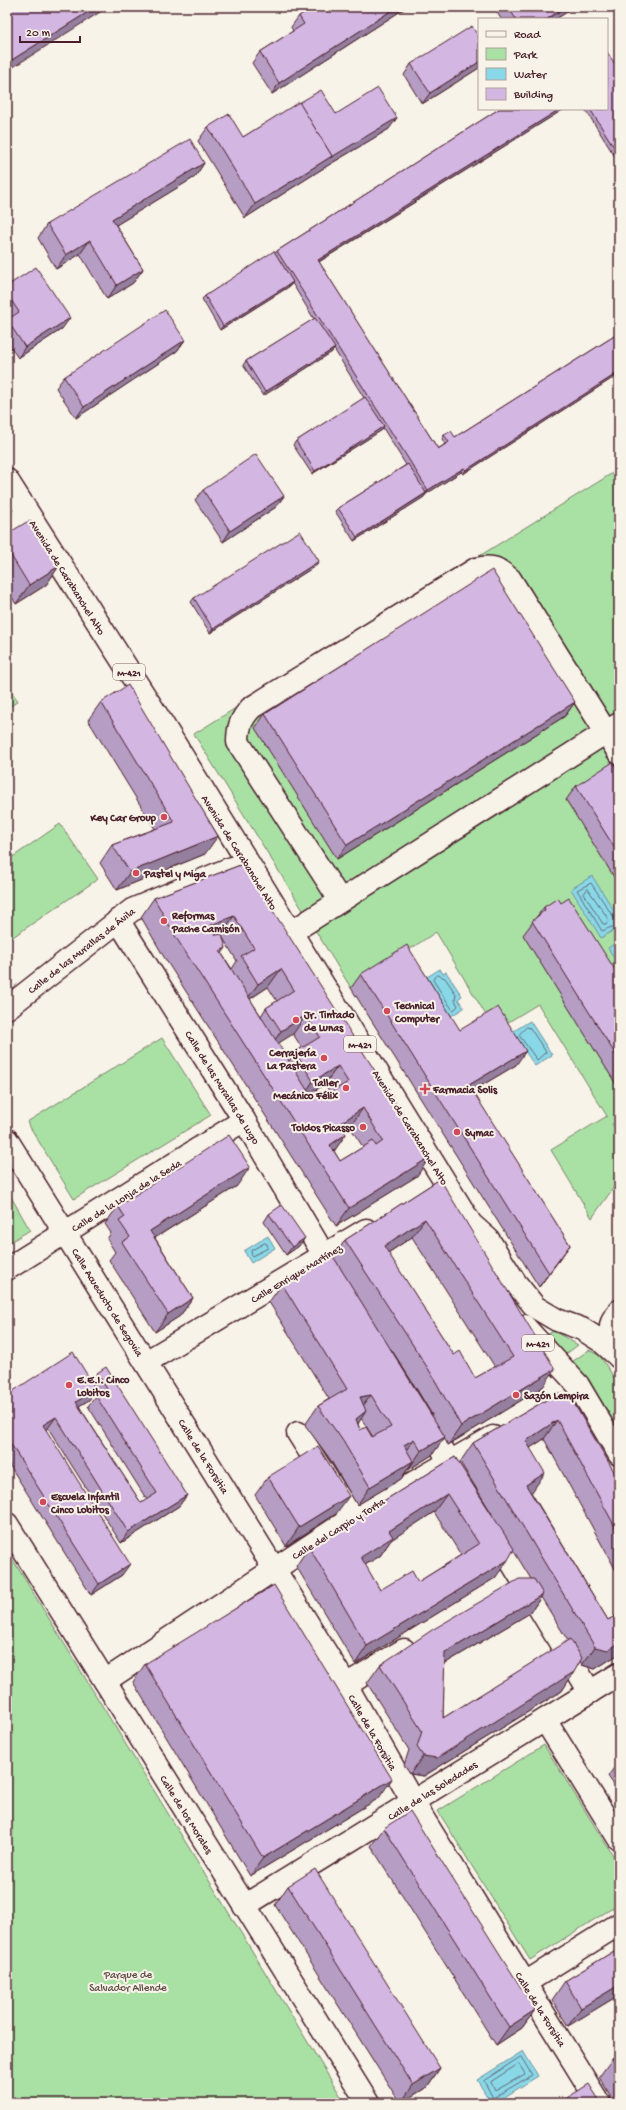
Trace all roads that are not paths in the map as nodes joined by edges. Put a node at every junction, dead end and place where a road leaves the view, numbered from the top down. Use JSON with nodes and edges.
{"nodes":[{"id":1,"x":7,"y":480,"type":"edge"},
{"id":2,"x":28,"y":514,"type":"junction"},
{"id":3,"x":7,"y":528,"type":"edge"},
{"id":4,"x":612,"y":728,"type":"edge"},
{"id":5,"x":619,"y":753,"type":"edge"},
{"id":6,"x":248,"y":864,"type":"junction"},
{"id":7,"x":340,"y":900,"type":"junction"},
{"id":8,"x":118,"y":920,"type":"junction"},
{"id":9,"x":290,"y":933,"type":"junction"},
{"id":10,"x":7,"y":1008,"type":"edge"},
{"id":11,"x":244,"y":1120,"type":"junction"},
{"id":12,"x":7,"y":1140,"type":"edge"},
{"id":13,"x":444,"y":1180,"type":"junction"},
{"id":14,"x":424,"y":1193,"type":"edge"},
{"id":15,"x":384,"y":1218,"type":"edge"},
{"id":16,"x":471,"y":1224,"type":"junction"},
{"id":17,"x":65,"y":1233,"type":"junction"},
{"id":18,"x":325,"y":1256,"type":"junction"},
{"id":19,"x":7,"y":1269,"type":"edge"},
{"id":20,"x":349,"y":1296,"type":"edge"},
{"id":21,"x":619,"y":1311,"type":"edge"},
{"id":22,"x":619,"y":1357,"type":"edge"},
{"id":23,"x":146,"y":1362,"type":"junction"},
{"id":24,"x":414,"y":1402,"type":"edge"},
{"id":25,"x":511,"y":1426,"type":"edge"},
{"id":26,"x":298,"y":1434,"type":"dead end"},
{"id":27,"x":619,"y":1454,"type":"edge"},
{"id":28,"x":450,"y":1462,"type":"junction"},
{"id":29,"x":352,"y":1518,"type":"junction"},
{"id":30,"x":7,"y":1524,"type":"edge"},
{"id":31,"x":274,"y":1569,"type":"junction"},
{"id":32,"x":522,"y":1581,"type":"junction"},
{"id":33,"x":502,"y":1593,"type":"edge"},
{"id":34,"x":422,"y":1640,"type":"edge"},
{"id":35,"x":619,"y":1674,"type":"edge"},
{"id":36,"x":104,"y":1681,"type":"junction"},
{"id":37,"x":346,"y":1686,"type":"junction"},
{"id":38,"x":590,"y":1692,"type":"junction"},
{"id":39,"x":545,"y":1720,"type":"junction"},
{"id":40,"x":413,"y":1802,"type":"junction"},
{"id":41,"x":619,"y":1839,"type":"edge"},
{"id":42,"x":244,"y":1906,"type":"junction"},
{"id":43,"x":619,"y":1924,"type":"edge"},
{"id":44,"x":525,"y":1983,"type":"junction"},
{"id":45,"x":368,"y":2103,"type":"edge"},
{"id":46,"x":599,"y":2103,"type":"edge"}],
"edges":[{"from":1,"to":2,"type":"street","name":"Avenida de Carabanchel Alto","number":"M-421"},
{"from":2,"to":3,"type":"street"},
{"from":2,"to":6,"type":"street","name":"Avenida de Carabanchel Alto","number":"M-421"},
{"from":4,"to":5,"type":"street"},
{"from":4,"to":7,"type":"street"},
{"from":4,"to":7,"type":"street"},
{"from":6,"to":8,"type":"street","name":"Calle de las Murallas de Ávila"},
{"from":6,"to":9,"type":"street","name":"Avenida de Carabanchel Alto","number":"M-421"},
{"from":7,"to":9,"type":"street"},
{"from":8,"to":10,"type":"street","name":"Calle de las Murallas de Ávila"},
{"from":8,"to":11,"type":"street","name":"Calle de las Murallas de Lugo"},
{"from":9,"to":13,"type":"street","name":"Avenida de Carabanchel Alto","number":"M-421"},
{"from":11,"to":17,"type":"street","name":"Calle de la Lonja de la Seda"},
{"from":11,"to":18,"type":"street","name":"Calle de las Murallas de Lugo"},
{"from":12,"to":17,"type":"street","name":"Calle Acueducto de Segovia"},
{"from":13,"to":14,"type":"street"},
{"from":13,"to":16,"type":"street","name":"Avenida de Carabanchel Alto","number":"M-421"},
{"from":15,"to":18,"type":"street","name":"Calle Enrique Martínez"},
{"from":16,"to":22,"type":"street","name":"Avenida de Carabanchel Alto"},
{"from":16,"to":27,"type":"street","name":"Avenida de Carabanchel Alto","number":"M-421"},
{"from":17,"to":19,"type":"street","name":"Calle de la Lonja de la Seda"},
{"from":17,"to":23,"type":"street","name":"Calle Acueducto de Segovia"},
{"from":18,"to":20,"type":"street","name":"Calle de las Murallas de Lugo"},
{"from":18,"to":23,"type":"street","name":"Calle Enrique Martínez"},
{"from":21,"to":22,"type":"street"},
{"from":23,"to":31,"type":"street","name":"Calle de la Forsitia"},
{"from":24,"to":28,"type":"street"},
{"from":25,"to":28,"type":"street","name":"Calle del Carpio y Torta"},
{"from":26,"to":29,"type":"street"},
{"from":28,"to":29,"type":"street","name":"Calle del Carpio y Torta"},
{"from":28,"to":32,"type":"street"},
{"from":29,"to":31,"type":"street","name":"Calle del Carpio y Torta"},
{"from":30,"to":36,"type":"street","name":"Calle de los Morales"},
{"from":31,"to":36,"type":"street","name":"Calle del Carpio y Torta"},
{"from":31,"to":37,"type":"street","name":"Calle de la Forsitia"},
{"from":32,"to":33,"type":"street"},
{"from":32,"to":38,"type":"street"},
{"from":34,"to":37,"type":"street"},
{"from":35,"to":38,"type":"street","name":"Calle de las Soledades"},
{"from":36,"to":42,"type":"street","name":"Calle de los Morales"},
{"from":37,"to":40,"type":"street","name":"Calle de la Forsitia"},
{"from":38,"to":39,"type":"street","name":"Calle de las Soledades"},
{"from":39,"to":40,"type":"street","name":"Calle de las Soledades"},
{"from":39,"to":41,"type":"street"},
{"from":40,"to":42,"type":"street","name":"Calle de las Soledades"},
{"from":40,"to":44,"type":"street","name":"Calle de la Forsitia"},
{"from":42,"to":45,"type":"street","name":"Calle de los Morales"},
{"from":43,"to":44,"type":"street"},
{"from":44,"to":46,"type":"street","name":"Calle de la Forsitia"}]}
